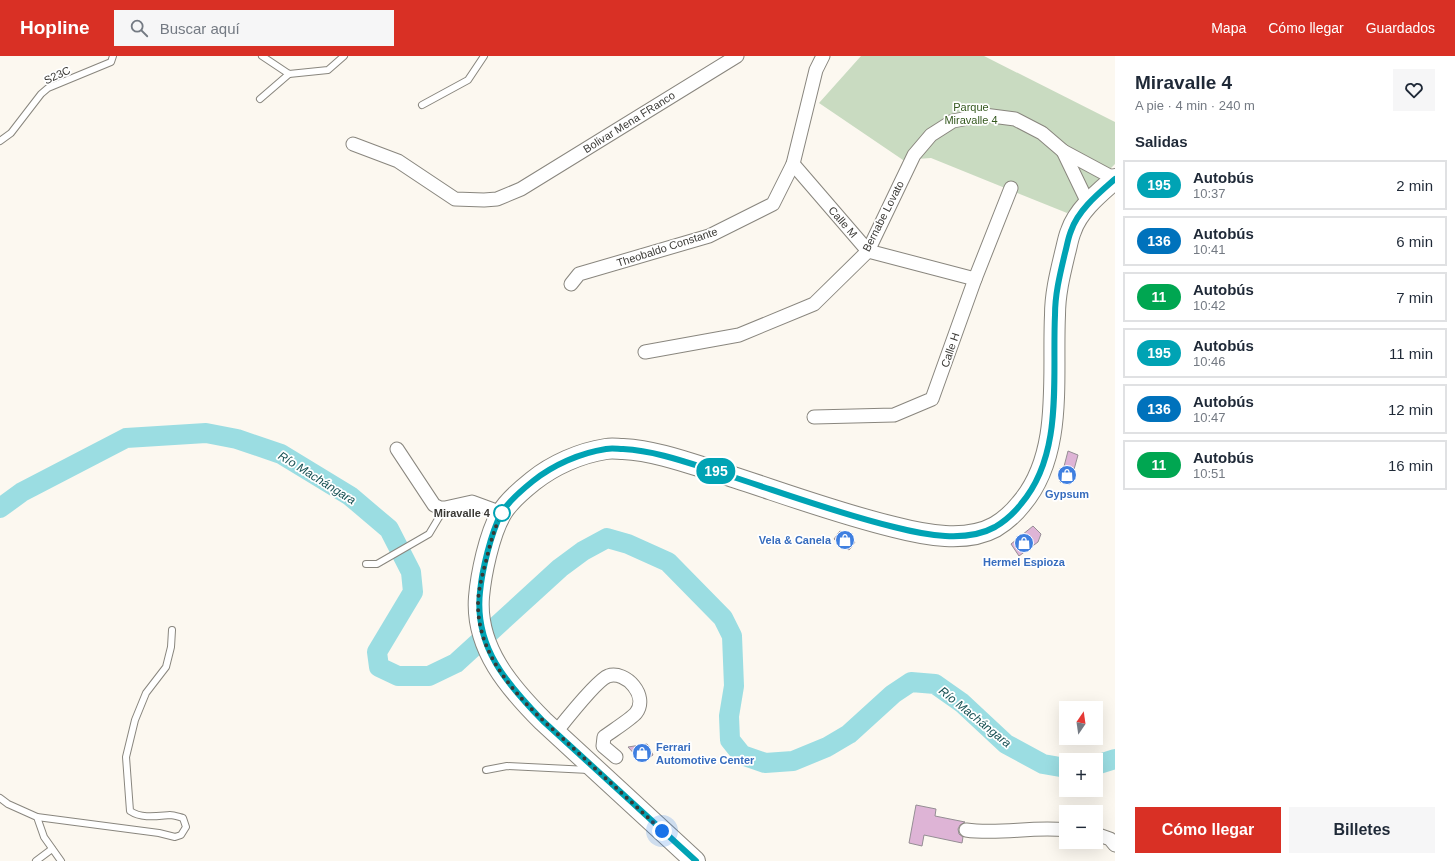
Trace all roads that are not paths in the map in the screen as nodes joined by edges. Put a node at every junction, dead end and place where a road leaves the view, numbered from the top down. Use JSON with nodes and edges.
{"nodes":[{"id":1,"x":113,"y":56,"type":"edge"},
{"id":2,"x":262,"y":56,"type":"edge"},
{"id":3,"x":344,"y":56,"type":"edge"},
{"id":4,"x":484,"y":56,"type":"edge"},
{"id":5,"x":737,"y":56,"type":"edge"},
{"id":6,"x":823,"y":56,"type":"edge"},
{"id":7,"x":289,"y":74,"type":"junction"},
{"id":8,"x":260,"y":99,"type":"dead end"},
{"id":9,"x":422,"y":105,"type":"dead end"},
{"id":10,"x":0,"y":141,"type":"edge"},
{"id":11,"x":353,"y":144,"type":"dead end"},
{"id":12,"x":1063,"y":151,"type":"junction"},
{"id":13,"x":794,"y":164,"type":"junction"},
{"id":14,"x":1115,"y":179,"type":"edge"},
{"id":15,"x":1012,"y":188,"type":"dead end"},
{"id":16,"x":1115,"y":192,"type":"edge"},
{"id":17,"x":1088,"y":203,"type":"junction"},
{"id":18,"x":1066,"y":250,"type":"junction"},
{"id":19,"x":868,"y":251,"type":"junction"},
{"id":20,"x":975,"y":279,"type":"junction"},
{"id":21,"x":571,"y":284,"type":"dead end"},
{"id":22,"x":646,"y":352,"type":"dead end"},
{"id":23,"x":814,"y":417,"type":"dead end"},
{"id":24,"x":397,"y":449,"type":"dead end"},
{"id":25,"x":445,"y":508,"type":"junction"},
{"id":26,"x":502,"y":513,"type":"junction"},
{"id":27,"x":366,"y":564,"type":"dead end"},
{"id":28,"x":172,"y":630,"type":"dead end"},
{"id":29,"x":549,"y":727,"type":"junction"},
{"id":30,"x":616,"y":757,"type":"dead end"},
{"id":31,"x":486,"y":770,"type":"dead end"},
{"id":32,"x":597,"y":770,"type":"junction"},
{"id":33,"x":0,"y":798,"type":"edge"},
{"id":34,"x":37,"y":817,"type":"junction"},
{"id":35,"x":966,"y":830,"type":"dead end"},
{"id":36,"x":1059,"y":830,"type":"edge"},
{"id":37,"x":1103,"y":836,"type":"edge"},
{"id":38,"x":1115,"y":845,"type":"edge"},
{"id":39,"x":52,"y":849,"type":"junction"},
{"id":40,"x":36,"y":861,"type":"edge"},
{"id":41,"x":61,"y":861,"type":"edge"},
{"id":42,"x":696,"y":861,"type":"edge"}],
"edges":[{"from":1,"to":10,"type":"lane","name":"S23C"},
{"from":2,"to":7,"type":"lane"},
{"from":3,"to":7,"type":"lane"},
{"from":4,"to":9,"type":"lane"},
{"from":5,"to":11,"type":"street","name":"Bolivar Mena FRanco"},
{"from":6,"to":13,"type":"street","name":"Theobaldo Constante"},
{"from":7,"to":8,"type":"lane"},
{"from":12,"to":14,"type":"street","name":"Bernabe Lovato"},
{"from":12,"to":17,"type":"street","name":"Bernabe Lovato"},
{"from":12,"to":19,"type":"street","name":"Bernabe Lovato"},
{"from":13,"to":19,"type":"street","name":"Calle M"},
{"from":13,"to":21,"type":"street","name":"Theobaldo Constante"},
{"from":14,"to":17,"type":"main road"},
{"from":15,"to":20,"type":"street","name":"Calle H"},
{"from":16,"to":18,"type":"main road"},
{"from":17,"to":18,"type":"main road"},
{"from":18,"to":26,"type":"main road"},
{"from":19,"to":20,"type":"street"},
{"from":19,"to":22,"type":"street","name":"Bernabe Lovato"},
{"from":20,"to":23,"type":"street","name":"Calle H"},
{"from":24,"to":25,"type":"street"},
{"from":25,"to":26,"type":"street"},
{"from":25,"to":27,"type":"lane"},
{"from":26,"to":29,"type":"main road"},
{"from":28,"to":34,"type":"lane"},
{"from":29,"to":30,"type":"street"},
{"from":29,"to":32,"type":"main road"},
{"from":31,"to":32,"type":"lane"},
{"from":32,"to":42,"type":"main road"},
{"from":33,"to":34,"type":"lane"},
{"from":34,"to":39,"type":"lane"},
{"from":35,"to":36,"type":"street"},
{"from":37,"to":38,"type":"street"},
{"from":39,"to":40,"type":"lane"},
{"from":39,"to":41,"type":"lane"}]}
